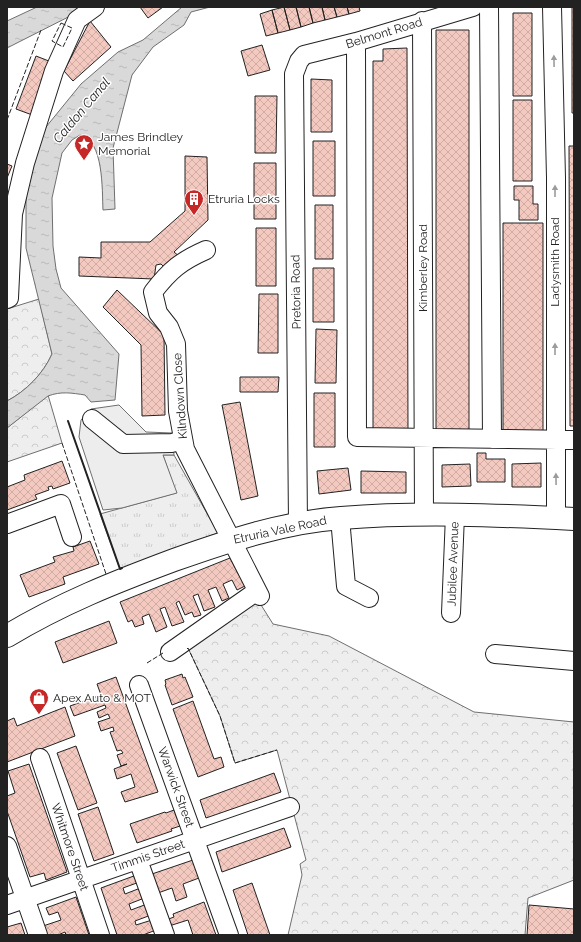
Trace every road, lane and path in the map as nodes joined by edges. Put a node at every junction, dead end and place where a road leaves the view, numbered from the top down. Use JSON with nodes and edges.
{"nodes":[{"id":1,"x":95,"y":7,"type":"edge"},
{"id":2,"x":473,"y":7,"type":"edge"},
{"id":3,"x":489,"y":7,"type":"edge"},
{"id":4,"x":552,"y":7,"type":"edge"},
{"id":5,"x":422,"y":21,"type":"junction"},
{"id":6,"x":356,"y":42,"type":"junction"},
{"id":7,"x":299,"y":61,"type":"joint"},
{"id":8,"x":206,"y":250,"type":"dead end"},
{"id":9,"x":7,"y":299,"type":"edge"},
{"id":10,"x":92,"y":419,"type":"dead end"},
{"id":11,"x":182,"y":436,"type":"junction"},
{"id":12,"x":424,"y":438,"type":"junction"},
{"id":13,"x":492,"y":439,"type":"junction"},
{"id":14,"x":555,"y":440,"type":"junction"},
{"id":15,"x":574,"y":440,"type":"edge"},
{"id":16,"x":424,"y":515,"type":"junction"},
{"id":17,"x":455,"y":515,"type":"junction"},
{"id":18,"x":340,"y":518,"type":"junction"},
{"id":19,"x":565,"y":518,"type":"edge"},
{"id":20,"x":7,"y":524,"type":"edge"},
{"id":21,"x":298,"y":524,"type":"junction"},
{"id":22,"x":72,"y":537,"type":"dead end"},
{"id":23,"x":230,"y":540,"type":"junction"},
{"id":24,"x":369,"y":598,"type":"dead end"},
{"id":25,"x":451,"y":613,"type":"dead end"},
{"id":26,"x":7,"y":636,"type":"edge"},
{"id":27,"x":170,"y":652,"type":"dead end"},
{"id":28,"x":495,"y":654,"type":"dead end"},
{"id":29,"x":574,"y":661,"type":"edge"},
{"id":30,"x":140,"y":685,"type":"dead end"},
{"id":31,"x":40,"y":758,"type":"dead end"},
{"id":32,"x":290,"y":807,"type":"dead end"},
{"id":33,"x":195,"y":840,"type":"junction"},
{"id":34,"x":7,"y":846,"type":"edge"},
{"id":35,"x":138,"y":860,"type":"junction"},
{"id":36,"x":81,"y":880,"type":"junction"},
{"id":37,"x":25,"y":899,"type":"junction"},
{"id":38,"x":7,"y":905,"type":"edge"},
{"id":39,"x":38,"y":935,"type":"edge"},
{"id":40,"x":100,"y":935,"type":"edge"},
{"id":41,"x":165,"y":935,"type":"edge"},
{"id":42,"x":229,"y":935,"type":"edge"}],
"edges":[{"from":1,"to":9,"type":"street"},
{"from":2,"to":5,"type":"street","name":"Belmont Road"},
{"from":3,"to":13,"type":"street"},
{"from":14,"to":4,"type":"street","name":"Ladysmith Road","one_way":true},
{"from":5,"to":6,"type":"street","name":"Belmont Road"},
{"from":5,"to":12,"type":"street","name":"Kimberley Road"},
{"from":6,"to":7,"type":"street","name":"Belmont Road"},
{"from":6,"to":12,"type":"street"},
{"from":7,"to":21,"type":"street","name":"Pretoria Road"},
{"from":8,"to":11,"type":"street","name":"Kilndown Close"},
{"from":10,"to":11,"type":"street"},
{"from":11,"to":23,"type":"street","name":"Kilndown Close"},
{"from":12,"to":13,"type":"street"},
{"from":12,"to":16,"type":"street","name":"Kimberley Road"},
{"from":13,"to":14,"type":"street"},
{"from":14,"to":15,"type":"street"},
{"from":19,"to":14,"type":"street","name":"Ladysmith Road","one_way":true},
{"from":16,"to":17,"type":"main road","name":"Etruria Vale Road"},
{"from":16,"to":18,"type":"main road","name":"Etruria Vale Road"},
{"from":17,"to":19,"type":"main road","name":"Etruria Vale Road"},
{"from":17,"to":25,"type":"street","name":"Jubilee Avenue"},
{"from":18,"to":21,"type":"main road","name":"Etruria Vale Road"},
{"from":18,"to":24,"type":"street"},
{"from":20,"to":22,"type":"street"},
{"from":21,"to":23,"type":"main road","name":"Etruria Vale Road"},
{"from":23,"to":26,"type":"main road","name":"Etruria Vale Road"},
{"from":23,"to":27,"type":"street","name":"Kilndown Close"},
{"from":28,"to":29,"type":"street"},
{"from":30,"to":33,"type":"street","name":"Warwick Street"},
{"from":31,"to":36,"type":"street","name":"Whitmore Street"},
{"from":32,"to":33,"type":"street","name":"Timmis Street"},
{"from":33,"to":35,"type":"street","name":"Timmis Street"},
{"from":33,"to":42,"type":"street","name":"Warwick Street"},
{"from":34,"to":37,"type":"street"},
{"from":35,"to":36,"type":"street","name":"Timmis Street"},
{"from":35,"to":41,"type":"street"},
{"from":36,"to":37,"type":"street","name":"Timmis Street"},
{"from":36,"to":40,"type":"street","name":"Whitmore Street"},
{"from":37,"to":38,"type":"street","name":"Timmis Street"},
{"from":37,"to":39,"type":"street"}]}
